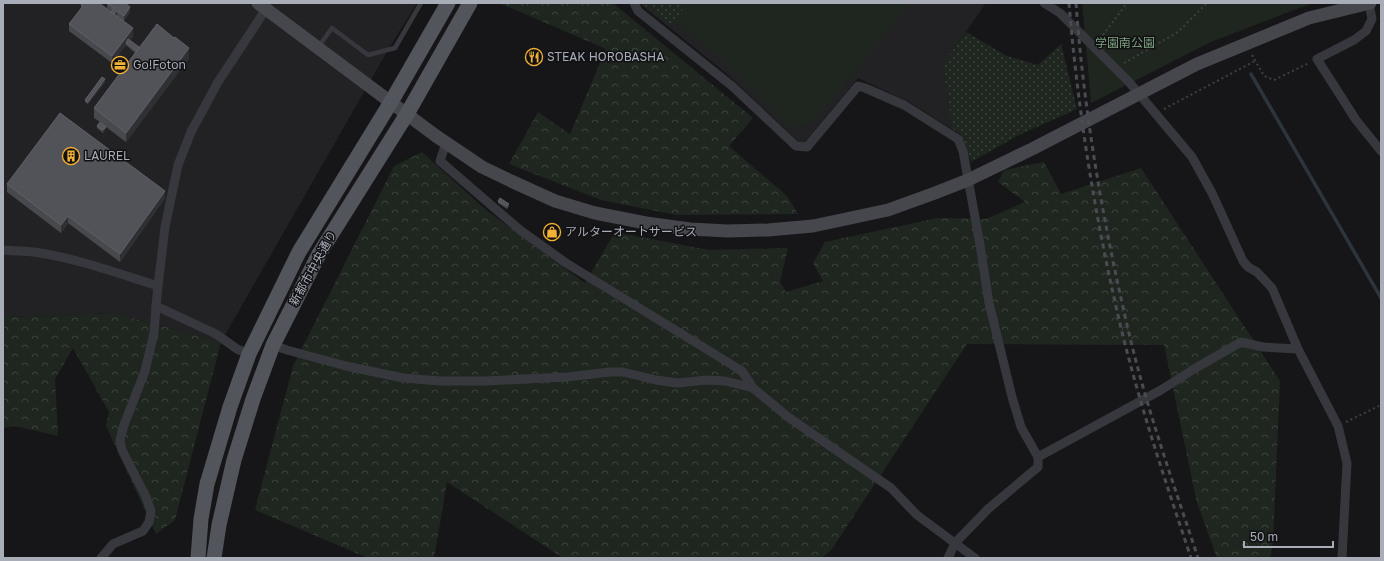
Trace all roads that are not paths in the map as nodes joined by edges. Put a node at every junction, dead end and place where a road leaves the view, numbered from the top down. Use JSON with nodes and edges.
{"nodes":[{"id":1,"x":421,"y":3,"type":"edge"},
{"id":2,"x":448,"y":3,"type":"edge"},
{"id":3,"x":470,"y":3,"type":"edge"},
{"id":4,"x":634,"y":3,"type":"edge"},
{"id":5,"x":1044,"y":3,"type":"edge"},
{"id":6,"x":1369,"y":3,"type":"edge"},
{"id":7,"x":262,"y":6,"type":"edge"},
{"id":8,"x":318,"y":48,"type":"junction"},
{"id":9,"x":1140,"y":94,"type":"junction"},
{"id":10,"x":391,"y":102,"type":"junction"},
{"id":11,"x":407,"y":114,"type":"junction"},
{"id":12,"x":446,"y":143,"type":"junction"},
{"id":13,"x":1381,"y":151,"type":"edge"},
{"id":14,"x":968,"y":180,"type":"junction"},
{"id":15,"x":3,"y":250,"type":"edge"},
{"id":16,"x":158,"y":286,"type":"junction"},
{"id":17,"x":156,"y":306,"type":"junction"},
{"id":18,"x":273,"y":345,"type":"junction"},
{"id":19,"x":1298,"y":349,"type":"junction"},
{"id":20,"x":249,"y":354,"type":"junction"},
{"id":21,"x":753,"y":388,"type":"junction"},
{"id":22,"x":1038,"y":457,"type":"junction"},
{"id":23,"x":955,"y":543,"type":"junction"},
{"id":24,"x":101,"y":558,"type":"edge"},
{"id":25,"x":198,"y":558,"type":"edge"},
{"id":26,"x":214,"y":558,"type":"edge"},
{"id":27,"x":948,"y":558,"type":"edge"},
{"id":28,"x":975,"y":558,"type":"edge"},
{"id":29,"x":1342,"y":558,"type":"edge"}],
"edges":[{"from":1,"to":8,"type":"lane"},
{"from":2,"to":10,"type":"main road","name":"新都市中央通り"},
{"from":3,"to":11,"type":"main road","name":"新都市中央通り"},
{"from":4,"to":14,"type":"street"},
{"from":5,"to":9,"type":"street"},
{"from":6,"to":9,"type":"street"},
{"from":6,"to":13,"type":"street"},
{"from":7,"to":8,"type":"street"},
{"from":7,"to":16,"type":"street"},
{"from":8,"to":10,"type":"street"},
{"from":9,"to":14,"type":"street"},
{"from":9,"to":19,"type":"street"},
{"from":10,"to":11,"type":"street"},
{"from":10,"to":20,"type":"main road","name":"新都市中央通り"},
{"from":11,"to":12,"type":"street"},
{"from":11,"to":18,"type":"main road","name":"新都市中央通り"},
{"from":12,"to":14,"type":"street"},
{"from":12,"to":21,"type":"street"},
{"from":14,"to":22,"type":"street"},
{"from":15,"to":16,"type":"street"},
{"from":16,"to":17,"type":"street"},
{"from":17,"to":20,"type":"street"},
{"from":17,"to":24,"type":"street"},
{"from":18,"to":21,"type":"street"},
{"from":18,"to":26,"type":"main road","name":"新都市中央通り"},
{"from":19,"to":22,"type":"street"},
{"from":19,"to":29,"type":"street"},
{"from":20,"to":25,"type":"main road","name":"新都市中央通り"},
{"from":21,"to":23,"type":"street"},
{"from":22,"to":23,"type":"street"},
{"from":23,"to":27,"type":"street"},
{"from":23,"to":28,"type":"street"}]}
